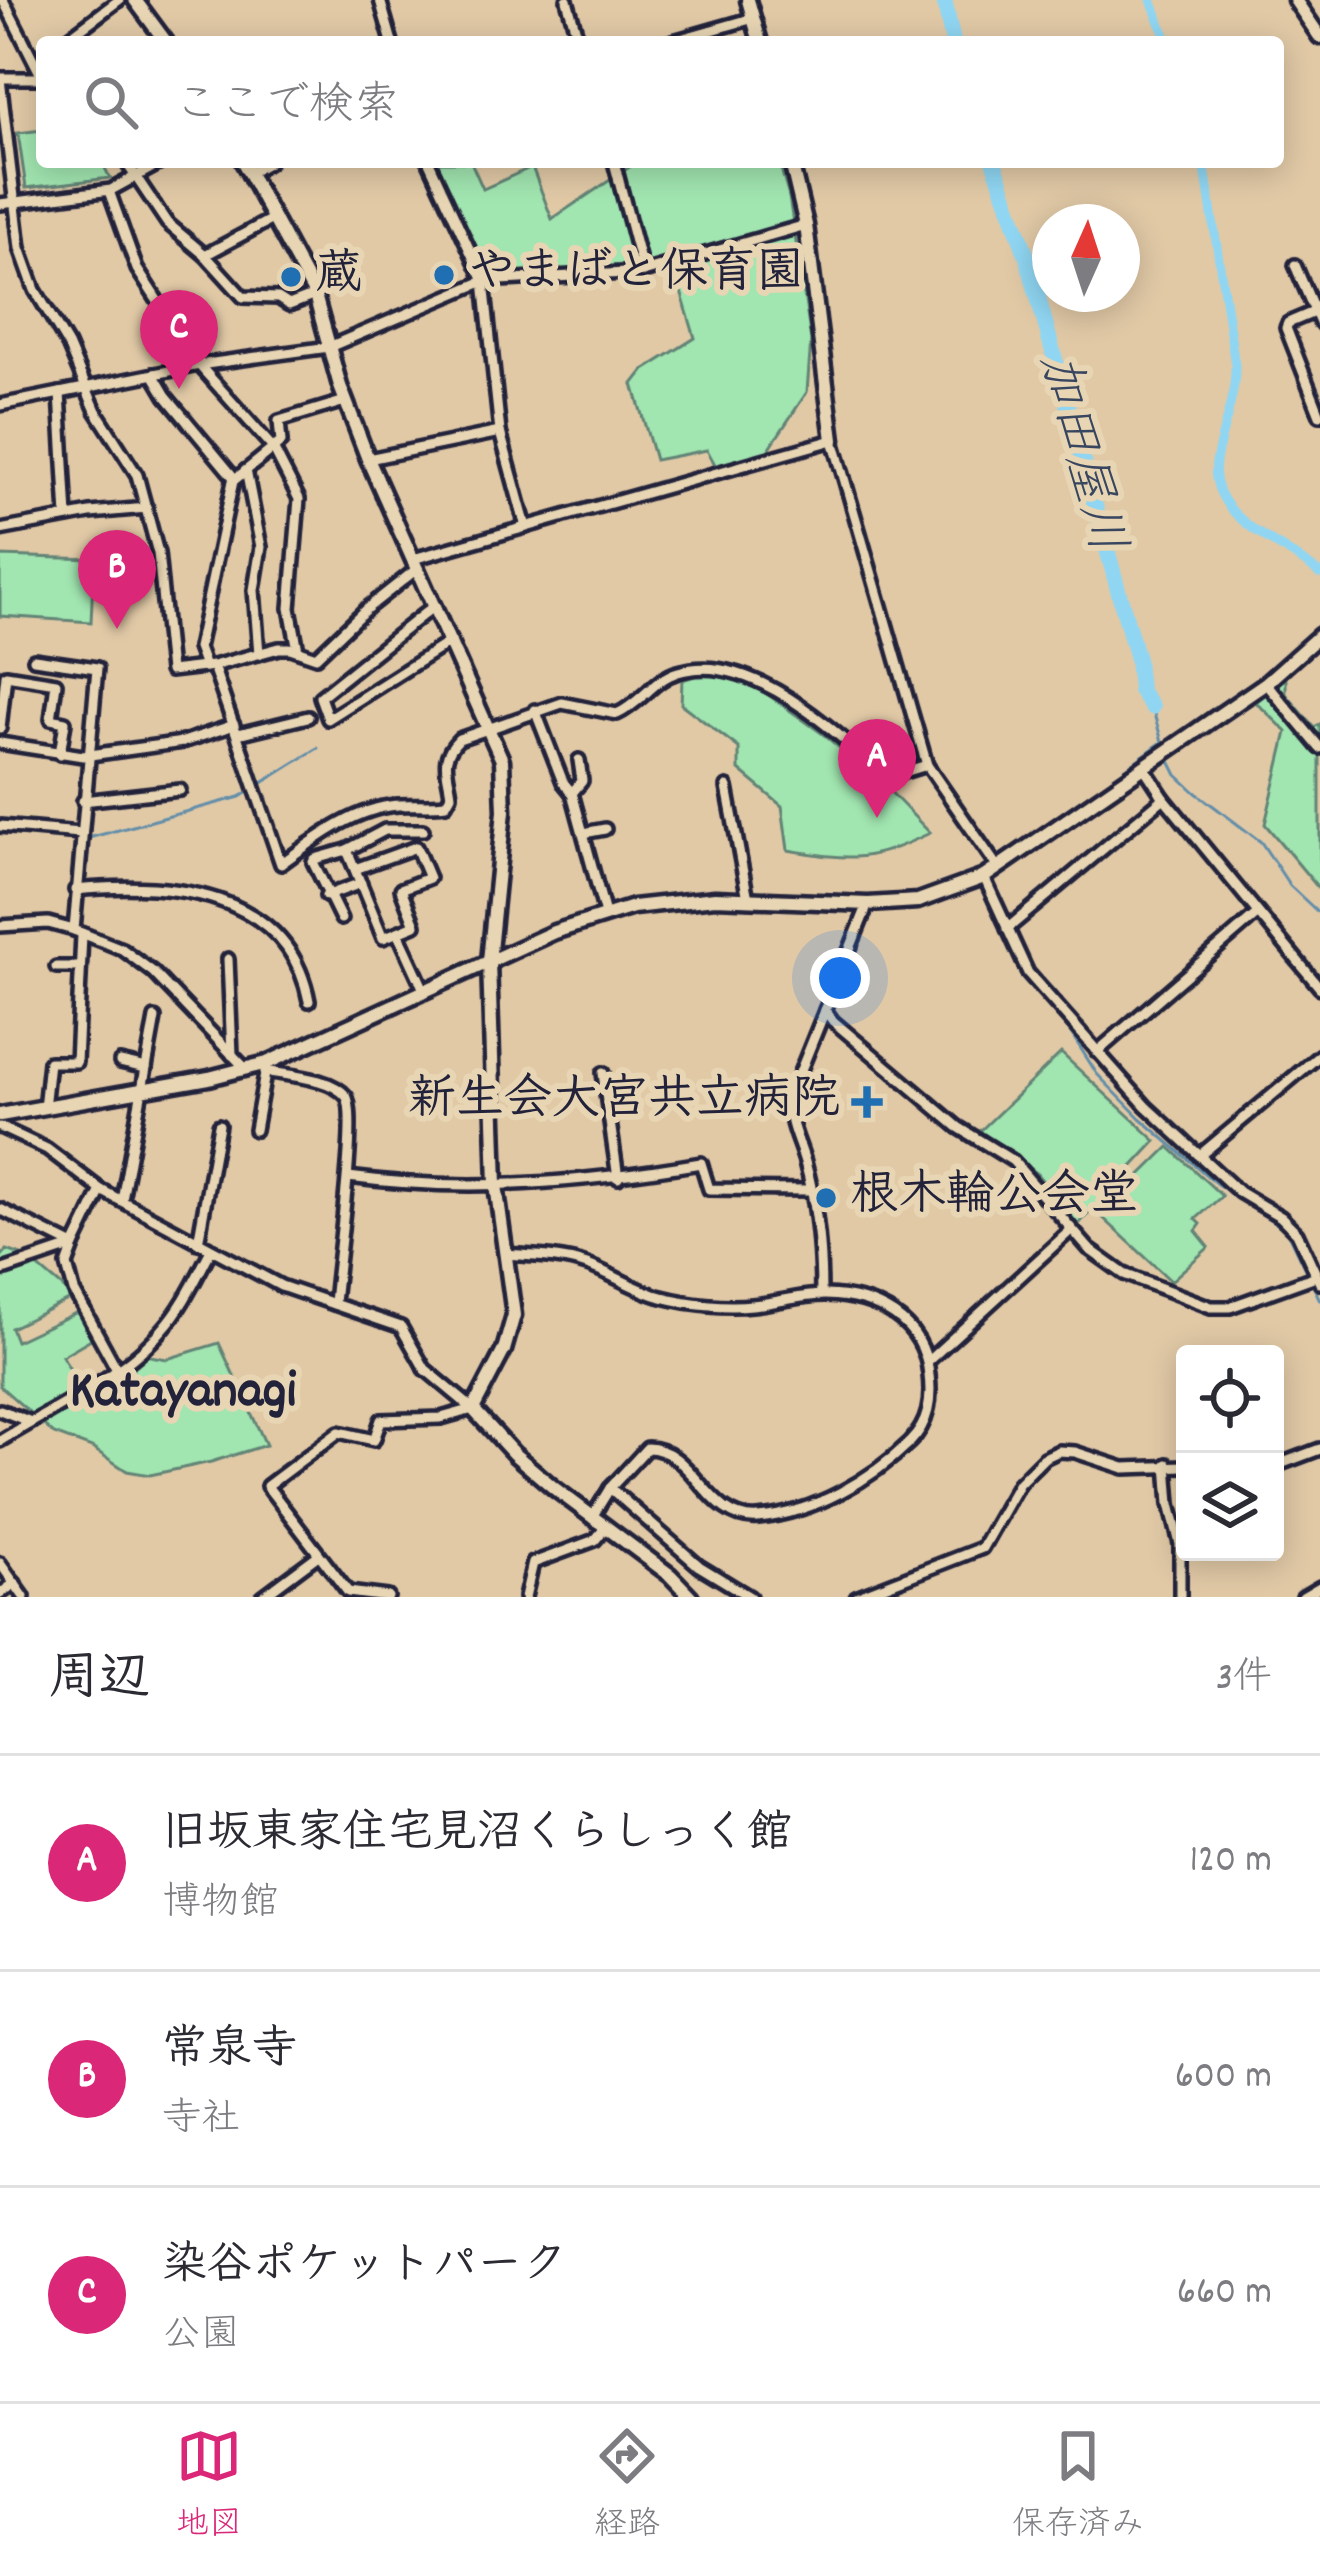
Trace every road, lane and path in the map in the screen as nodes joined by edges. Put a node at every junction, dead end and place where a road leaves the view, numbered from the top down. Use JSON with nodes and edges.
{"nodes":[{"id":1,"x":3,"y":0,"type":"edge"},
{"id":2,"x":119,"y":0,"type":"edge"},
{"id":3,"x":135,"y":0,"type":"edge"},
{"id":4,"x":380,"y":0,"type":"edge"},
{"id":5,"x":567,"y":0,"type":"edge"},
{"id":6,"x":748,"y":0,"type":"edge"},
{"id":7,"x":1295,"y":0,"type":"edge"},
{"id":8,"x":754,"y":18,"type":"junction"},
{"id":9,"x":71,"y":36,"type":"edge"},
{"id":10,"x":162,"y":36,"type":"edge"},
{"id":11,"x":390,"y":36,"type":"edge"},
{"id":12,"x":577,"y":36,"type":"edge"},
{"id":13,"x":691,"y":36,"type":"edge"},
{"id":14,"x":758,"y":36,"type":"edge"},
{"id":15,"x":1320,"y":37,"type":"edge"},
{"id":16,"x":36,"y":54,"type":"edge"},
{"id":17,"x":36,"y":77,"type":"edge"},
{"id":18,"x":0,"y":79,"type":"edge"},
{"id":19,"x":130,"y":168,"type":"edge"},
{"id":20,"x":153,"y":168,"type":"edge"},
{"id":21,"x":246,"y":168,"type":"edge"},
{"id":22,"x":431,"y":168,"type":"edge"},
{"id":23,"x":616,"y":168,"type":"edge"},
{"id":24,"x":792,"y":168,"type":"edge"},
{"id":25,"x":136,"y":178,"type":"junction"},
{"id":26,"x":109,"y":190,"type":"junction"},
{"id":27,"x":16,"y":201,"type":"junction"},
{"id":28,"x":0,"y":204,"type":"edge"},
{"id":29,"x":274,"y":218,"type":"junction"},
{"id":30,"x":806,"y":225,"type":"junction"},
{"id":31,"x":205,"y":255,"type":"junction"},
{"id":32,"x":1295,"y":265,"type":"dead end"},
{"id":33,"x":643,"y":272,"type":"junction"},
{"id":34,"x":484,"y":281,"type":"junction"},
{"id":35,"x":315,"y":296,"type":"junction"},
{"id":36,"x":1317,"y":318,"type":"edge"},
{"id":37,"x":329,"y":347,"type":"junction"},
{"id":38,"x":199,"y":364,"type":"junction"},
{"id":39,"x":152,"y":374,"type":"junction"},
{"id":40,"x":86,"y":388,"type":"junction"},
{"id":41,"x":60,"y":393,"type":"junction"},
{"id":42,"x":345,"y":401,"type":"junction"},
{"id":43,"x":0,"y":405,"type":"edge"},
{"id":44,"x":1320,"y":415,"type":"edge"},
{"id":45,"x":500,"y":432,"type":"junction"},
{"id":46,"x":833,"y":440,"type":"junction"},
{"id":47,"x":274,"y":448,"type":"junction"},
{"id":48,"x":368,"y":459,"type":"junction"},
{"id":49,"x":246,"y":470,"type":"junction"},
{"id":50,"x":235,"y":479,"type":"junction"},
{"id":51,"x":147,"y":508,"type":"junction"},
{"id":52,"x":67,"y":517,"type":"junction"},
{"id":53,"x":526,"y":527,"type":"junction"},
{"id":54,"x":0,"y":530,"type":"edge"},
{"id":55,"x":415,"y":564,"type":"junction"},
{"id":56,"x":435,"y":605,"type":"junction"},
{"id":57,"x":1320,"y":634,"type":"edge"},
{"id":58,"x":451,"y":640,"type":"junction"},
{"id":59,"x":298,"y":650,"type":"junction"},
{"id":60,"x":259,"y":654,"type":"junction"},
{"id":61,"x":370,"y":657,"type":"junction"},
{"id":62,"x":34,"y":659,"type":"dead end"},
{"id":63,"x":209,"y":666,"type":"junction"},
{"id":64,"x":1266,"y":682,"type":"junction"},
{"id":65,"x":385,"y":683,"type":"junction"},
{"id":66,"x":535,"y":710,"type":"junction"},
{"id":67,"x":308,"y":717,"type":"dead end"},
{"id":68,"x":490,"y":727,"type":"junction"},
{"id":69,"x":0,"y":728,"type":"edge"},
{"id":70,"x":236,"y":729,"type":"junction"},
{"id":71,"x":0,"y":743,"type":"edge"},
{"id":72,"x":1320,"y":748,"type":"edge"},
{"id":73,"x":60,"y":754,"type":"junction"},
{"id":74,"x":86,"y":754,"type":"junction"},
{"id":75,"x":579,"y":760,"type":"dead end"},
{"id":76,"x":927,"y":765,"type":"junction"},
{"id":77,"x":1142,"y":766,"type":"junction"},
{"id":78,"x":727,"y":787,"type":"dead end"},
{"id":79,"x":180,"y":790,"type":"dead end"},
{"id":80,"x":572,"y":793,"type":"junction"},
{"id":81,"x":1164,"y":798,"type":"junction"},
{"id":82,"x":83,"y":801,"type":"junction"},
{"id":83,"x":0,"y":826,"type":"edge"},
{"id":84,"x":604,"y":829,"type":"dead end"},
{"id":85,"x":423,"y":830,"type":"dead end"},
{"id":86,"x":584,"y":832,"type":"junction"},
{"id":87,"x":80,"y":833,"type":"junction"},
{"id":88,"x":347,"y":850,"type":"junction"},
{"id":89,"x":355,"y":868,"type":"junction"},
{"id":90,"x":998,"y":868,"type":"junction"},
{"id":91,"x":985,"y":878,"type":"junction"},
{"id":92,"x":361,"y":883,"type":"junction"},
{"id":93,"x":75,"y":890,"type":"junction"},
{"id":94,"x":326,"y":896,"type":"junction"},
{"id":95,"x":748,"y":899,"type":"junction"},
{"id":96,"x":868,"y":904,"type":"junction"},
{"id":97,"x":605,"y":914,"type":"junction"},
{"id":98,"x":1258,"y":914,"type":"junction"},
{"id":99,"x":341,"y":920,"type":"dead end"},
{"id":100,"x":0,"y":926,"type":"edge"},
{"id":101,"x":1007,"y":928,"type":"junction"},
{"id":102,"x":78,"y":933,"type":"junction"},
{"id":103,"x":398,"y":933,"type":"junction"},
{"id":104,"x":228,"y":959,"type":"dead end"},
{"id":105,"x":489,"y":961,"type":"junction"},
{"id":106,"x":56,"y":967,"type":"dead end"},
{"id":107,"x":80,"y":967,"type":"junction"},
{"id":108,"x":1320,"y":988,"type":"edge"},
{"id":109,"x":425,"y":992,"type":"junction"},
{"id":110,"x":309,"y":1001,"type":"dead end"},
{"id":111,"x":825,"y":1010,"type":"junction"},
{"id":112,"x":155,"y":1018,"type":"dead end"},
{"id":113,"x":1097,"y":1052,"type":"junction"},
{"id":114,"x":1320,"y":1055,"type":"edge"},
{"id":115,"x":232,"y":1057,"type":"junction"},
{"id":116,"x":120,"y":1062,"type":"dead end"},
{"id":117,"x":266,"y":1067,"type":"junction"},
{"id":118,"x":146,"y":1068,"type":"junction"},
{"id":119,"x":246,"y":1069,"type":"junction"},
{"id":120,"x":603,"y":1073,"type":"dead end"},
{"id":121,"x":142,"y":1090,"type":"junction"},
{"id":122,"x":44,"y":1108,"type":"junction"},
{"id":123,"x":0,"y":1115,"type":"edge"},
{"id":124,"x":219,"y":1126,"type":"dead end"},
{"id":125,"x":0,"y":1127,"type":"edge"},
{"id":126,"x":255,"y":1130,"type":"dead end"},
{"id":127,"x":1199,"y":1156,"type":"junction"},
{"id":128,"x":348,"y":1177,"type":"junction"},
{"id":129,"x":618,"y":1178,"type":"junction"},
{"id":130,"x":496,"y":1185,"type":"junction"},
{"id":131,"x":101,"y":1190,"type":"junction"},
{"id":132,"x":810,"y":1190,"type":"junction"},
{"id":133,"x":122,"y":1200,"type":"junction"},
{"id":134,"x":0,"y":1209,"type":"edge"},
{"id":135,"x":1071,"y":1230,"type":"junction"},
{"id":136,"x":198,"y":1243,"type":"junction"},
{"id":137,"x":74,"y":1246,"type":"junction"},
{"id":138,"x":1320,"y":1248,"type":"edge"},
{"id":139,"x":211,"y":1250,"type":"junction"},
{"id":140,"x":505,"y":1254,"type":"junction"},
{"id":141,"x":1310,"y":1257,"type":"junction"},
{"id":142,"x":0,"y":1270,"type":"edge"},
{"id":143,"x":1318,"y":1280,"type":"edge"},
{"id":144,"x":821,"y":1295,"type":"junction"},
{"id":145,"x":334,"y":1304,"type":"junction"},
{"id":146,"x":928,"y":1361,"type":"junction"},
{"id":147,"x":116,"y":1368,"type":"junction"},
{"id":148,"x":472,"y":1409,"type":"junction"},
{"id":149,"x":0,"y":1410,"type":"edge"},
{"id":150,"x":31,"y":1422,"type":"junction"},
{"id":151,"x":0,"y":1442,"type":"edge"},
{"id":152,"x":1320,"y":1449,"type":"edge"},
{"id":153,"x":1284,"y":1463,"type":"edge"},
{"id":154,"x":1167,"y":1464,"type":"junction"},
{"id":155,"x":1176,"y":1465,"type":"edge"},
{"id":156,"x":610,"y":1488,"type":"junction"},
{"id":157,"x":592,"y":1517,"type":"junction"},
{"id":158,"x":606,"y":1527,"type":"junction"},
{"id":159,"x":317,"y":1556,"type":"junction"},
{"id":160,"x":0,"y":1563,"type":"edge"},
{"id":161,"x":15,"y":1583,"type":"junction"},
{"id":162,"x":1320,"y":1587,"type":"edge"},
{"id":163,"x":0,"y":1594,"type":"edge"},
{"id":164,"x":24,"y":1597,"type":"edge"},
{"id":165,"x":262,"y":1597,"type":"edge"},
{"id":166,"x":388,"y":1597,"type":"edge"},
{"id":167,"x":525,"y":1597,"type":"edge"},
{"id":168,"x":691,"y":1597,"type":"edge"},
{"id":169,"x":750,"y":1597,"type":"edge"},
{"id":170,"x":856,"y":1597,"type":"edge"},
{"id":171,"x":1180,"y":1597,"type":"edge"},
{"id":172,"x":1304,"y":1597,"type":"edge"}],
"edges":[{"from":1,"to":16,"type":"street"},
{"from":2,"to":9,"type":"street"},
{"from":3,"to":10,"type":"street"},
{"from":4,"to":11,"type":"street"},
{"from":5,"to":12,"type":"street"},
{"from":6,"to":8,"type":"street"},
{"from":7,"to":15,"type":"street"},
{"from":8,"to":13,"type":"street"},
{"from":8,"to":14,"type":"street"},
{"from":17,"to":18,"type":"street"},
{"from":18,"to":27,"type":"street"},
{"from":19,"to":25,"type":"street"},
{"from":20,"to":25,"type":"street"},
{"from":21,"to":29,"type":"street"},
{"from":22,"to":34,"type":"street"},
{"from":23,"to":33,"type":"street"},
{"from":24,"to":30,"type":"street"},
{"from":25,"to":26,"type":"street"},
{"from":25,"to":31,"type":"street"},
{"from":26,"to":27,"type":"street"},
{"from":26,"to":38,"type":"street"},
{"from":27,"to":28,"type":"street"},
{"from":27,"to":40,"type":"street"},
{"from":29,"to":31,"type":"street"},
{"from":29,"to":35,"type":"street"},
{"from":30,"to":33,"type":"street"},
{"from":30,"to":46,"type":"street"},
{"from":31,"to":35,"type":"street"},
{"from":32,"to":36,"type":"street"},
{"from":33,"to":34,"type":"street"},
{"from":34,"to":37,"type":"street"},
{"from":34,"to":45,"type":"street"},
{"from":35,"to":37,"type":"street"},
{"from":36,"to":44,"type":"street"},
{"from":37,"to":38,"type":"street"},
{"from":37,"to":42,"type":"street"},
{"from":38,"to":39,"type":"street"},
{"from":38,"to":47,"type":"street"},
{"from":39,"to":40,"type":"street"},
{"from":39,"to":50,"type":"street"},
{"from":40,"to":41,"type":"street"},
{"from":40,"to":51,"type":"street"},
{"from":41,"to":43,"type":"street"},
{"from":41,"to":52,"type":"street"},
{"from":42,"to":47,"type":"street"},
{"from":42,"to":48,"type":"street"},
{"from":45,"to":48,"type":"street"},
{"from":45,"to":53,"type":"street"},
{"from":46,"to":53,"type":"street"},
{"from":46,"to":76,"type":"street"},
{"from":47,"to":49,"type":"street"},
{"from":47,"to":59,"type":"street"},
{"from":48,"to":55,"type":"street"},
{"from":49,"to":50,"type":"street"},
{"from":49,"to":60,"type":"street"},
{"from":50,"to":63,"type":"street"},
{"from":51,"to":52,"type":"street"},
{"from":51,"to":63,"type":"street"},
{"from":52,"to":54,"type":"street"},
{"from":53,"to":55,"type":"street"},
{"from":55,"to":56,"type":"street"},
{"from":55,"to":59,"type":"street"},
{"from":56,"to":58,"type":"street"},
{"from":56,"to":61,"type":"street"},
{"from":57,"to":64,"type":"street"},
{"from":58,"to":65,"type":"street"},
{"from":58,"to":68,"type":"street"},
{"from":59,"to":60,"type":"street"},
{"from":60,"to":63,"type":"street"},
{"from":61,"to":65,"type":"street"},
{"from":61,"to":65,"type":"street"},
{"from":62,"to":74,"type":"street"},
{"from":63,"to":70,"type":"street"},
{"from":64,"to":72,"type":"street"},
{"from":64,"to":77,"type":"street"},
{"from":66,"to":68,"type":"street"},
{"from":66,"to":76,"type":"street"},
{"from":66,"to":80,"type":"street"},
{"from":67,"to":70,"type":"street"},
{"from":68,"to":70,"type":"street"},
{"from":68,"to":105,"type":"street"},
{"from":69,"to":73,"type":"street"},
{"from":70,"to":74,"type":"street"},
{"from":71,"to":73,"type":"street"},
{"from":73,"to":74,"type":"street"},
{"from":74,"to":82,"type":"street"},
{"from":75,"to":80,"type":"street"},
{"from":76,"to":90,"type":"street"},
{"from":77,"to":81,"type":"street"},
{"from":77,"to":90,"type":"street"},
{"from":78,"to":95,"type":"street"},
{"from":79,"to":82,"type":"street"},
{"from":80,"to":86,"type":"street"},
{"from":81,"to":98,"type":"street"},
{"from":81,"to":101,"type":"street"},
{"from":82,"to":87,"type":"street"},
{"from":83,"to":87,"type":"street"},
{"from":84,"to":86,"type":"street"},
{"from":85,"to":88,"type":"street"},
{"from":86,"to":97,"type":"street"},
{"from":87,"to":93,"type":"street"},
{"from":88,"to":89,"type":"street"},
{"from":88,"to":94,"type":"street"},
{"from":89,"to":92,"type":"street"},
{"from":89,"to":103,"type":"street"},
{"from":90,"to":91,"type":"street"},
{"from":91,"to":96,"type":"street"},
{"from":91,"to":101,"type":"street"},
{"from":92,"to":94,"type":"street"},
{"from":92,"to":103,"type":"street"},
{"from":93,"to":102,"type":"street"},
{"from":93,"to":110,"type":"street"},
{"from":94,"to":99,"type":"street"},
{"from":95,"to":96,"type":"street"},
{"from":95,"to":97,"type":"street"},
{"from":96,"to":111,"type":"street"},
{"from":97,"to":105,"type":"street"},
{"from":98,"to":108,"type":"street"},
{"from":98,"to":113,"type":"street"},
{"from":100,"to":102,"type":"street"},
{"from":101,"to":113,"type":"street"},
{"from":102,"to":107,"type":"street"},
{"from":102,"to":115,"type":"street"},
{"from":103,"to":109,"type":"street"},
{"from":104,"to":115,"type":"street"},
{"from":105,"to":109,"type":"street"},
{"from":105,"to":130,"type":"street"},
{"from":106,"to":107,"type":"street"},
{"from":107,"to":122,"type":"street"},
{"from":109,"to":117,"type":"street"},
{"from":111,"to":132,"type":"street"},
{"from":111,"to":135,"type":"street"},
{"from":112,"to":118,"type":"street"},
{"from":113,"to":127,"type":"street"},
{"from":114,"to":127,"type":"street"},
{"from":115,"to":119,"type":"street"},
{"from":116,"to":118,"type":"street"},
{"from":117,"to":119,"type":"street"},
{"from":117,"to":126,"type":"street"},
{"from":117,"to":128,"type":"street"},
{"from":118,"to":121,"type":"street"},
{"from":119,"to":121,"type":"street"},
{"from":120,"to":129,"type":"street"},
{"from":121,"to":122,"type":"street"},
{"from":121,"to":133,"type":"street"},
{"from":122,"to":123,"type":"street"},
{"from":124,"to":136,"type":"street"},
{"from":125,"to":131,"type":"street"},
{"from":127,"to":141,"type":"street"},
{"from":128,"to":130,"type":"street"},
{"from":128,"to":145,"type":"street"},
{"from":129,"to":130,"type":"street"},
{"from":129,"to":132,"type":"street"},
{"from":130,"to":140,"type":"street"},
{"from":131,"to":133,"type":"street"},
{"from":131,"to":137,"type":"street"},
{"from":132,"to":144,"type":"street"},
{"from":133,"to":136,"type":"street"},
{"from":134,"to":137,"type":"street"},
{"from":135,"to":143,"type":"street"},
{"from":135,"to":146,"type":"street"},
{"from":136,"to":139,"type":"street"},
{"from":137,"to":142,"type":"street"},
{"from":137,"to":147,"type":"street"},
{"from":138,"to":141,"type":"street"},
{"from":139,"to":145,"type":"street"},
{"from":139,"to":147,"type":"street"},
{"from":140,"to":144,"type":"street"},
{"from":140,"to":148,"type":"street"},
{"from":141,"to":143,"type":"street"},
{"from":144,"to":146,"type":"street"},
{"from":145,"to":148,"type":"street"},
{"from":146,"to":156,"type":"street"},
{"from":147,"to":150,"type":"street"},
{"from":148,"to":157,"type":"street"},
{"from":148,"to":159,"type":"street"},
{"from":149,"to":150,"type":"street"},
{"from":150,"to":151,"type":"street"},
{"from":152,"to":153,"type":"street"},
{"from":154,"to":155,"type":"street"},
{"from":154,"to":170,"type":"street"},
{"from":154,"to":171,"type":"street"},
{"from":156,"to":157,"type":"street"},
{"from":156,"to":169,"type":"street"},
{"from":157,"to":158,"type":"street"},
{"from":158,"to":167,"type":"street"},
{"from":158,"to":168,"type":"street"},
{"from":159,"to":165,"type":"street"},
{"from":159,"to":166,"type":"street"},
{"from":160,"to":161,"type":"street"},
{"from":161,"to":163,"type":"street"},
{"from":161,"to":164,"type":"street"},
{"from":162,"to":172,"type":"street"}]}
